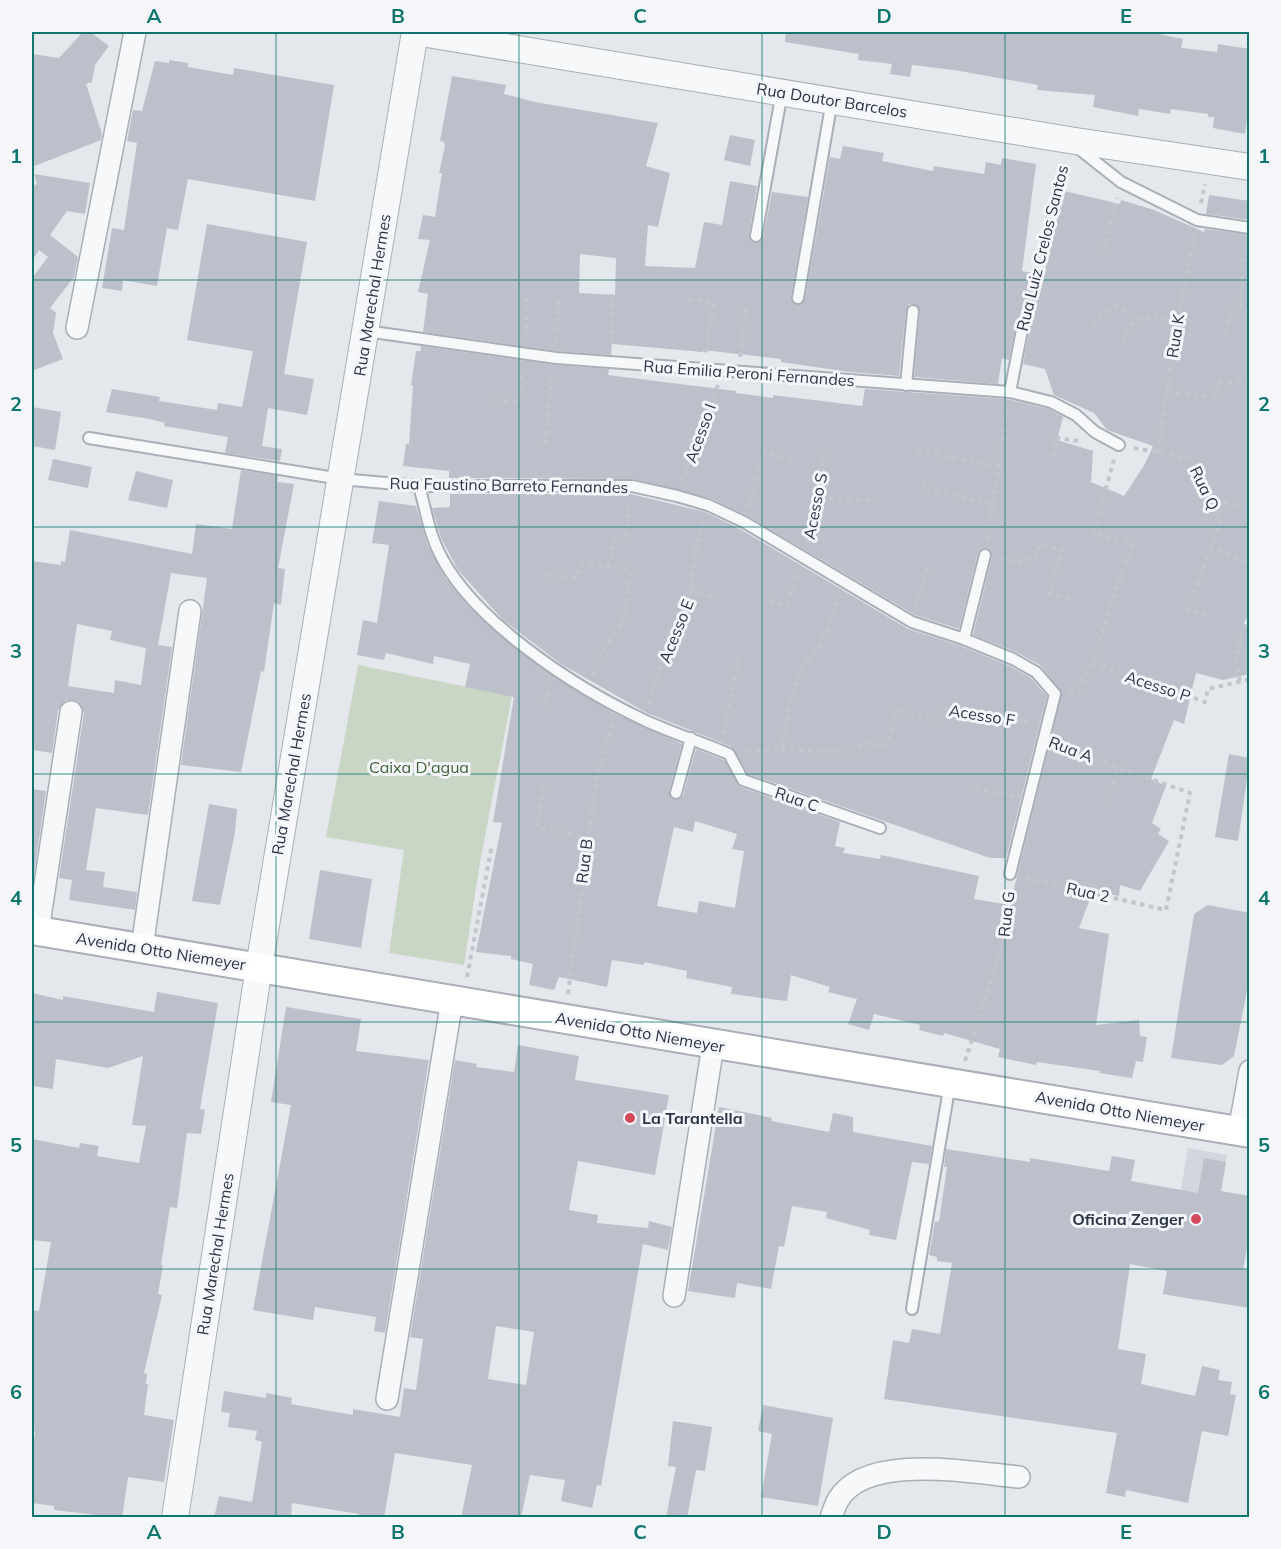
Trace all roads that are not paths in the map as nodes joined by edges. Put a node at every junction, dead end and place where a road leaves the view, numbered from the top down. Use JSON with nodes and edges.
{"nodes":[{"id":1,"x":135,"y":32,"type":"edge"},
{"id":2,"x":415,"y":32,"type":"edge"},
{"id":3,"x":782,"y":92,"type":"junction"},
{"id":4,"x":832,"y":99,"type":"junction"},
{"id":5,"x":1069,"y":140,"type":"junction"},
{"id":6,"x":1250,"y":167,"type":"edge"},
{"id":7,"x":1247,"y":228,"type":"edge"},
{"id":8,"x":756,"y":236,"type":"dead end"},
{"id":9,"x":798,"y":298,"type":"dead end"},
{"id":10,"x":914,"y":310,"type":"dead end"},
{"id":11,"x":77,"y":328,"type":"dead end"},
{"id":12,"x":1022,"y":330,"type":"road end"},
{"id":13,"x":366,"y":331,"type":"junction"},
{"id":14,"x":906,"y":385,"type":"junction"},
{"id":15,"x":1010,"y":392,"type":"junction"},
{"id":16,"x":89,"y":438,"type":"dead end"},
{"id":17,"x":1119,"y":445,"type":"road end"},
{"id":18,"x":341,"y":479,"type":"junction"},
{"id":19,"x":419,"y":486,"type":"junction"},
{"id":20,"x":985,"y":555,"type":"road end"},
{"id":21,"x":190,"y":611,"type":"dead end"},
{"id":22,"x":964,"y":639,"type":"junction"},
{"id":23,"x":1055,"y":694,"type":"joint"},
{"id":24,"x":70,"y":712,"type":"dead end"},
{"id":25,"x":691,"y":738,"type":"junction"},
{"id":26,"x":1043,"y":740,"type":"joint"},
{"id":27,"x":676,"y":793,"type":"dead end"},
{"id":28,"x":880,"y":828,"type":"dead end"},
{"id":29,"x":1010,"y":874,"type":"road end"},
{"id":30,"x":35,"y":930,"type":"edge"},
{"id":31,"x":142,"y":948,"type":"junction"},
{"id":32,"x":259,"y":968,"type":"junction"},
{"id":33,"x":452,"y":1000,"type":"junction"},
{"id":34,"x":713,"y":1045,"type":"junction"},
{"id":35,"x":1250,"y":1071,"type":"edge"},
{"id":36,"x":954,"y":1084,"type":"junction"},
{"id":37,"x":1244,"y":1132,"type":"edge"},
{"id":38,"x":674,"y":1296,"type":"dead end"},
{"id":39,"x":912,"y":1309,"type":"dead end"},
{"id":40,"x":387,"y":1399,"type":"dead end"},
{"id":41,"x":1019,"y":1477,"type":"dead end"},
{"id":42,"x":175,"y":1518,"type":"edge"},
{"id":43,"x":831,"y":1518,"type":"edge"}],
"edges":[{"from":1,"to":11,"type":"street"},
{"from":2,"to":3,"type":"street","name":"Rua Doutor Barcelos"},
{"from":2,"to":13,"type":"street","name":"Rua Marechal Hermes"},
{"from":3,"to":4,"type":"street","name":"Rua Doutor Barcelos"},
{"from":3,"to":8,"type":"lane"},
{"from":4,"to":5,"type":"street","name":"Rua Doutor Barcelos"},
{"from":4,"to":9,"type":"lane"},
{"from":5,"to":6,"type":"street","name":"Rua Doutor Barcelos"},
{"from":5,"to":7,"type":"lane"},
{"from":10,"to":14,"type":"lane"},
{"from":12,"to":15,"type":"lane","name":"Rua Luiz Crelos Santos"},
{"from":13,"to":14,"type":"lane","name":"Rua Emilia Peroni Fernandes"},
{"from":13,"to":18,"type":"street","name":"Rua Marechal Hermes"},
{"from":14,"to":15,"type":"lane","name":"Rua Emilia Peroni Fernandes"},
{"from":15,"to":17,"type":"lane","name":"Rua Emilia Peroni Fernandes"},
{"from":16,"to":18,"type":"lane","name":"Rua Faustino Barreto Fernandes"},
{"from":18,"to":19,"type":"lane","name":"Rua Faustino Barreto Fernandes"},
{"from":18,"to":32,"type":"street","name":"Rua Marechal Hermes"},
{"from":19,"to":22,"type":"lane","name":"Rua Faustino Barreto Fernandes"},
{"from":19,"to":25,"type":"lane"},
{"from":20,"to":22,"type":"lane"},
{"from":21,"to":31,"type":"street"},
{"from":22,"to":23,"type":"lane","name":"Rua Faustino Barreto Fernandes"},
{"from":23,"to":26,"type":"lane","name":"Rua A"},
{"from":24,"to":30,"type":"street"},
{"from":25,"to":27,"type":"lane"},
{"from":25,"to":28,"type":"lane","name":"Rua C"},
{"from":26,"to":29,"type":"lane","name":"Rua G"},
{"from":30,"to":31,"type":"main road","name":"Avenida Otto Niemeyer"},
{"from":31,"to":32,"type":"main road","name":"Avenida Otto Niemeyer"},
{"from":32,"to":33,"type":"main road","name":"Avenida Otto Niemeyer"},
{"from":32,"to":42,"type":"street","name":"Rua Marechal Hermes"},
{"from":33,"to":34,"type":"main road","name":"Avenida Otto Niemeyer"},
{"from":33,"to":40,"type":"street"},
{"from":34,"to":36,"type":"main road","name":"Avenida Otto Niemeyer"},
{"from":34,"to":38,"type":"street"},
{"from":35,"to":37,"type":"street"},
{"from":36,"to":37,"type":"main road","name":"Avenida Otto Niemeyer"},
{"from":36,"to":39,"type":"lane"},
{"from":41,"to":43,"type":"street"}]}
